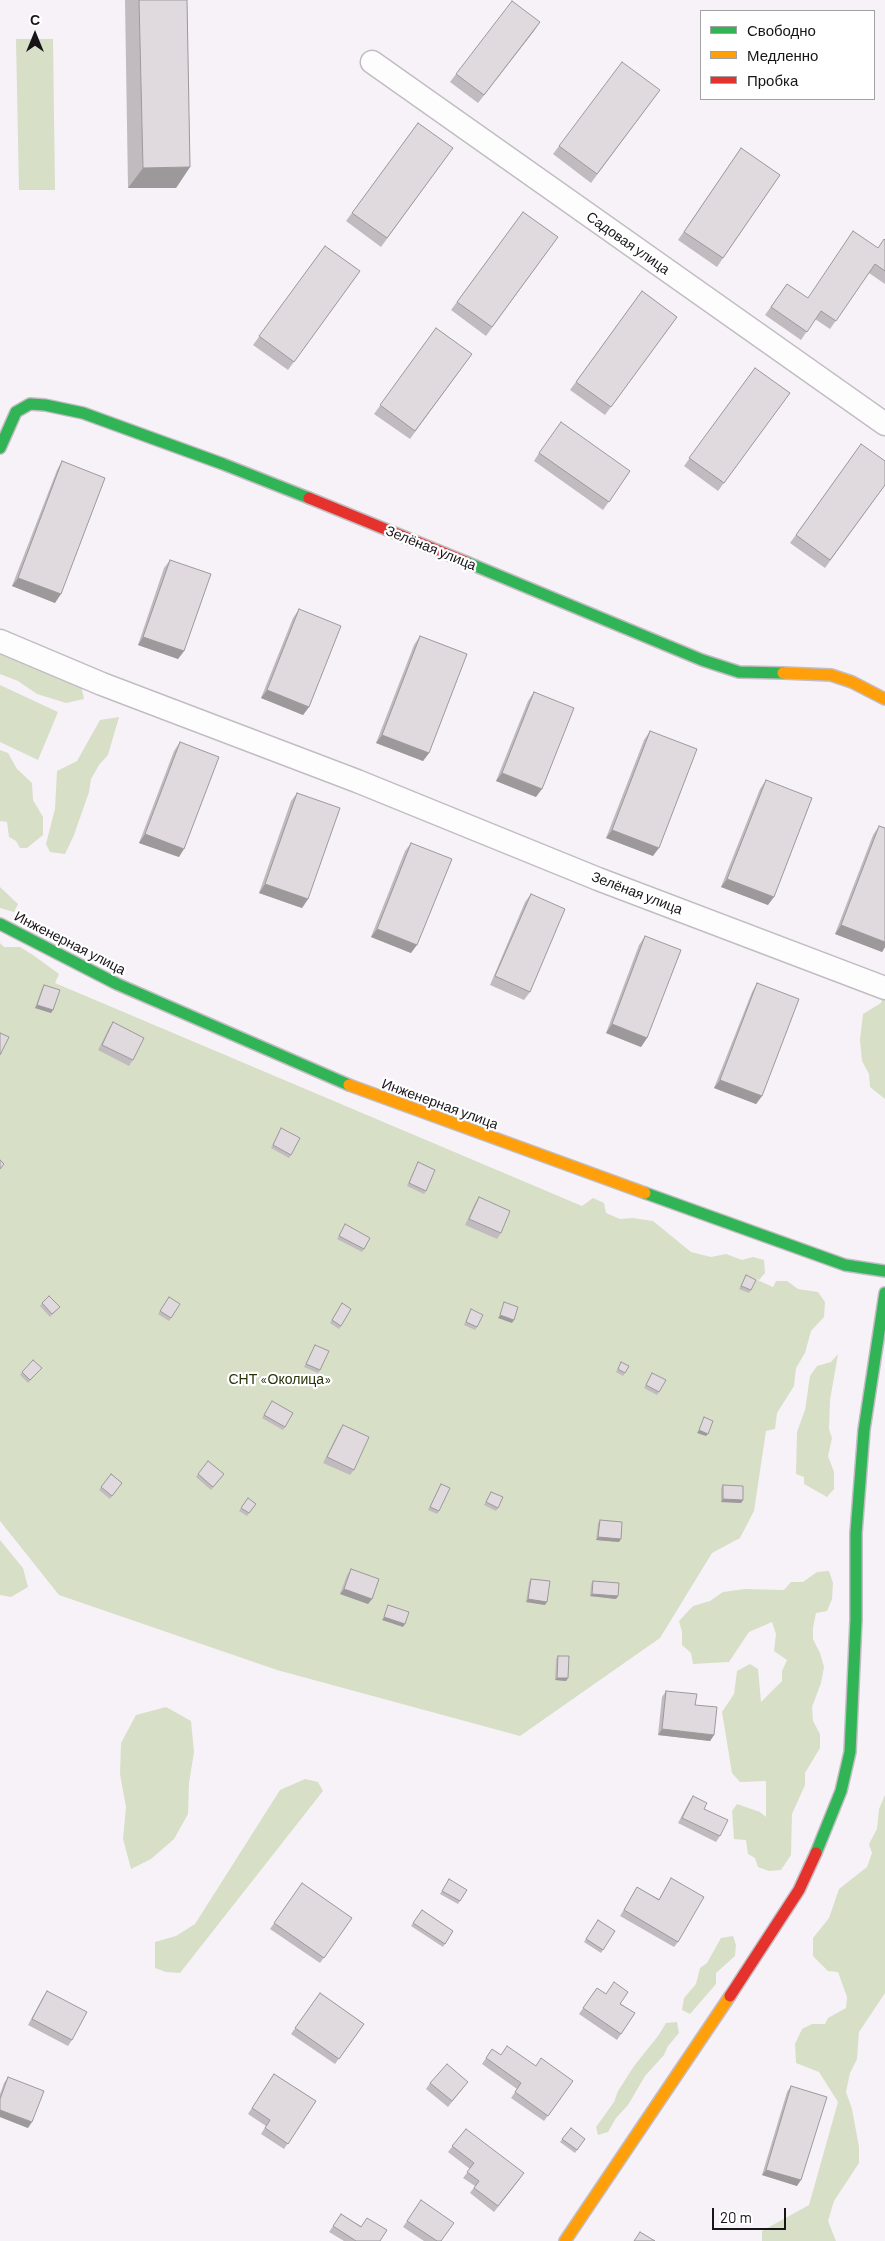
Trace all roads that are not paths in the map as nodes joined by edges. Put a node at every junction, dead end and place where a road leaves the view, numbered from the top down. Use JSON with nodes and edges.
{"nodes":[{"id":1,"x":372,"y":62,"type":"dead end"},
{"id":2,"x":885,"y":424,"type":"edge"},
{"id":3,"x":0,"y":448,"type":"edge"},
{"id":4,"x":0,"y":641,"type":"edge"},
{"id":5,"x":885,"y":699,"type":"edge"},
{"id":6,"x":0,"y":924,"type":"edge"},
{"id":7,"x":885,"y":988,"type":"edge"},
{"id":8,"x":885,"y":1271,"type":"edge"},
{"id":9,"x":885,"y":1293,"type":"edge"},
{"id":10,"x":565,"y":2241,"type":"edge"}],
"edges":[{"from":1,"to":2,"type":"street","name":"Садовая улица"},
{"from":3,"to":5,"type":"street","name":"Зелёная улица"},
{"from":4,"to":7,"type":"street","name":"Зелёная улица"},
{"from":6,"to":8,"type":"street","name":"Инженерная улица"},
{"from":9,"to":10,"type":"street"}]}
